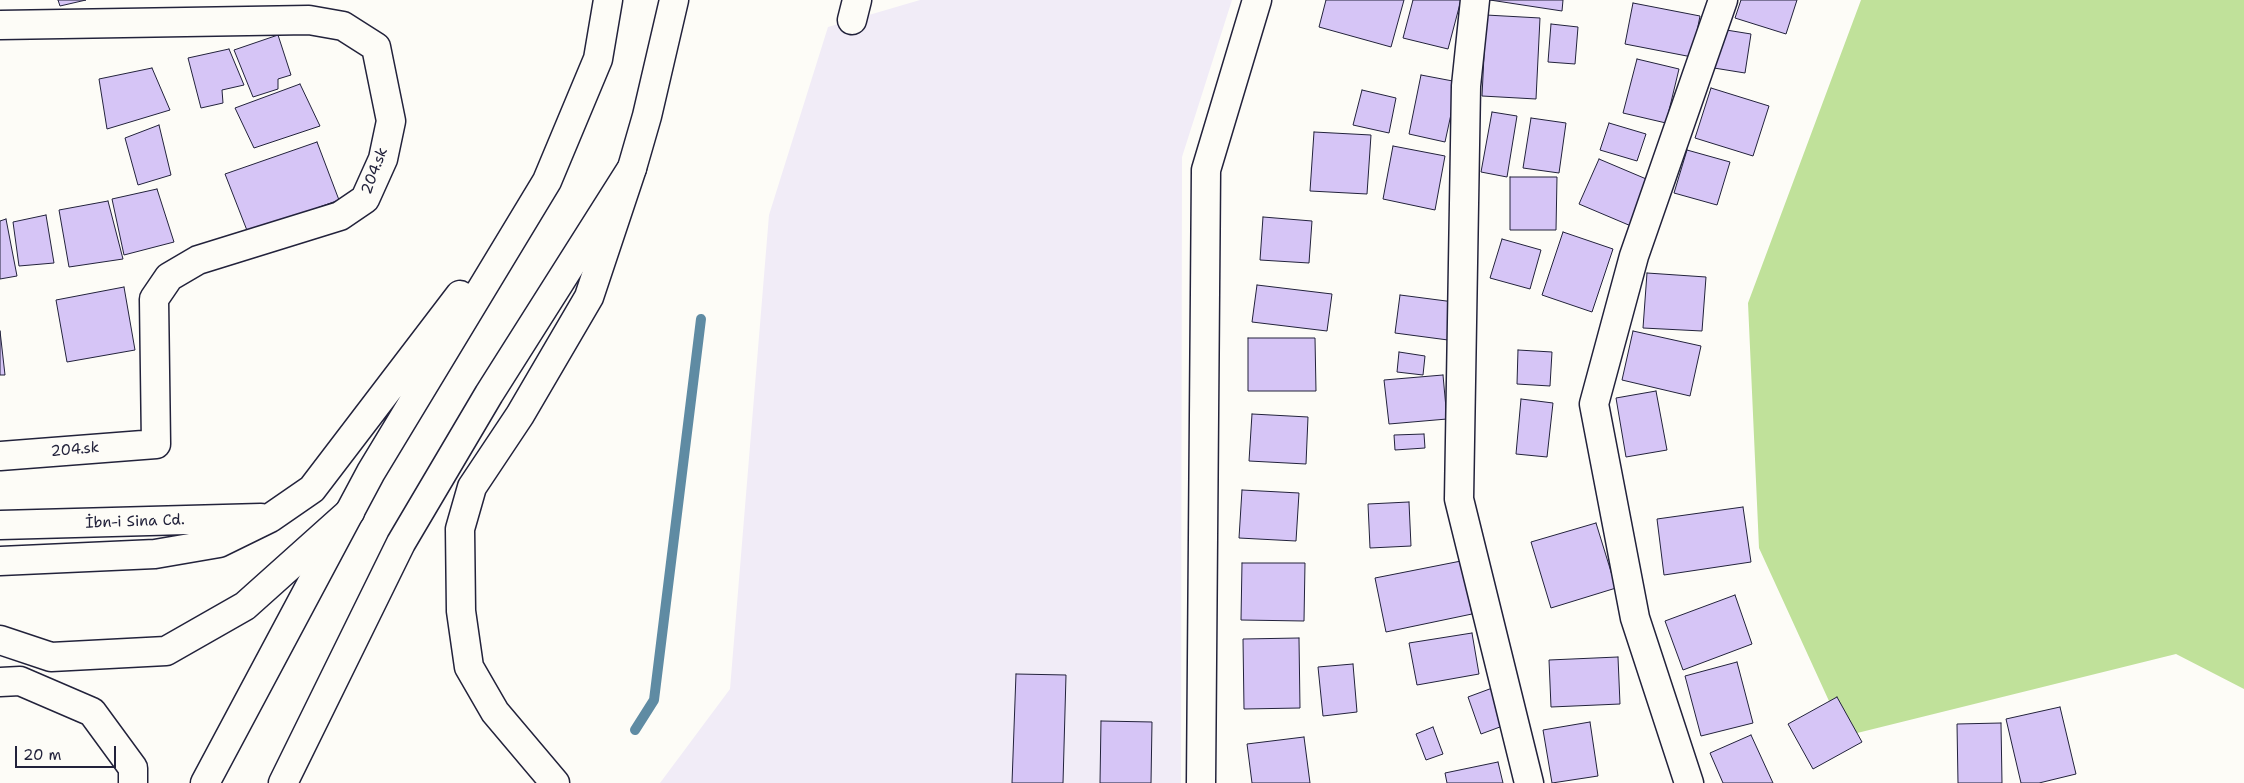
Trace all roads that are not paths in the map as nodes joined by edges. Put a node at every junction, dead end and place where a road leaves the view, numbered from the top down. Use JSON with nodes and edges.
{"nodes":[{"id":1,"x":608,"y":0,"type":"edge"},
{"id":2,"x":674,"y":0,"type":"edge"},
{"id":3,"x":1257,"y":0,"type":"edge"},
{"id":4,"x":1475,"y":0,"type":"edge"},
{"id":5,"x":1723,"y":0,"type":"edge"},
{"id":6,"x":0,"y":25,"type":"edge"},
{"id":7,"x":632,"y":168,"type":"junction"},
{"id":8,"x":547,"y":181,"type":"junction"},
{"id":9,"x":0,"y":456,"type":"edge"},
{"id":10,"x":350,"y":512,"type":"junction"},
{"id":11,"x":270,"y":518,"type":"junction"},
{"id":12,"x":0,"y":525,"type":"edge"},
{"id":13,"x":0,"y":561,"type":"edge"},
{"id":14,"x":0,"y":640,"type":"edge"},
{"id":15,"x":0,"y":682,"type":"edge"},
{"id":16,"x":133,"y":783,"type":"edge"},
{"id":17,"x":205,"y":783,"type":"edge"},
{"id":18,"x":283,"y":783,"type":"edge"},
{"id":19,"x":555,"y":783,"type":"edge"},
{"id":20,"x":1201,"y":783,"type":"edge"},
{"id":21,"x":1529,"y":783,"type":"edge"},
{"id":22,"x":1689,"y":783,"type":"edge"}],
"edges":[{"from":1,"to":8,"type":"main road"},
{"from":2,"to":7,"type":"main road"},
{"from":3,"to":20,"type":"main road"},
{"from":4,"to":21,"type":"main road"},
{"from":5,"to":22,"type":"main road"},
{"from":6,"to":9,"type":"main road","name":"204.sk"},
{"from":7,"to":18,"type":"main road"},
{"from":7,"to":19,"type":"main road"},
{"from":8,"to":10,"type":"main road"},
{"from":8,"to":11,"type":"main road"},
{"from":10,"to":14,"type":"main road"},
{"from":10,"to":17,"type":"main road"},
{"from":11,"to":12,"type":"main road","name":"İbn-i Sina Cd."},
{"from":11,"to":13,"type":"main road"},
{"from":15,"to":16,"type":"main road"}]}
